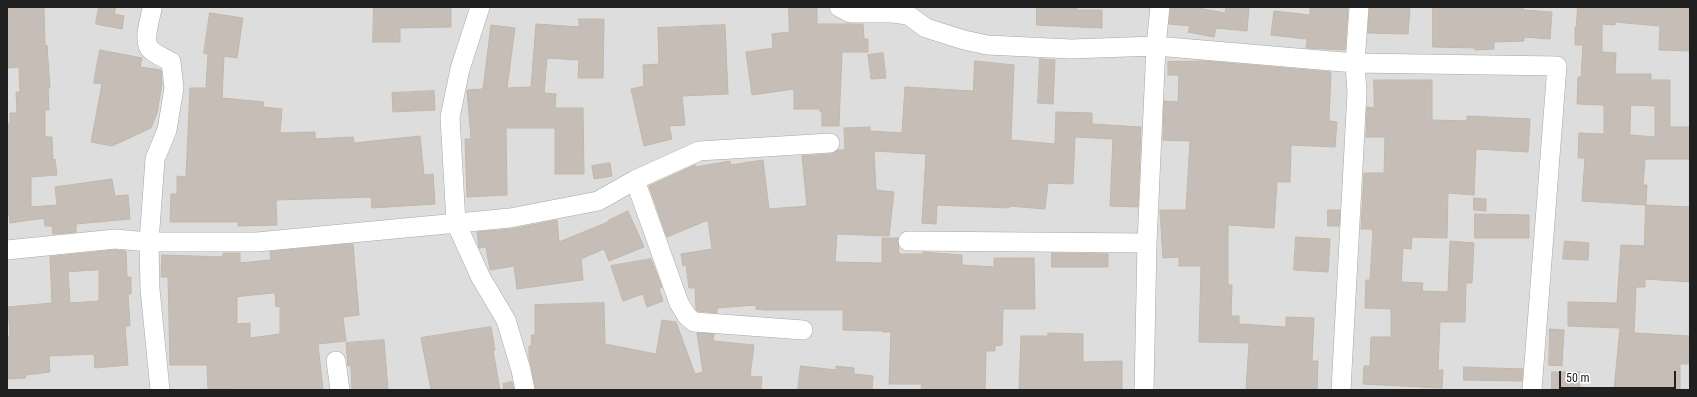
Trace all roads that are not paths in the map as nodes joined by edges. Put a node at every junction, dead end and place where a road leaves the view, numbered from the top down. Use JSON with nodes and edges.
{"nodes":[{"id":1,"x":480,"y":7,"type":"edge"},
{"id":2,"x":839,"y":7,"type":"edge"},
{"id":3,"x":1160,"y":7,"type":"edge"},
{"id":4,"x":1359,"y":7,"type":"edge"},
{"id":5,"x":152,"y":9,"type":"dead end"},
{"id":6,"x":1156,"y":46,"type":"junction"},
{"id":7,"x":1355,"y":63,"type":"junction"},
{"id":8,"x":830,"y":142,"type":"dead end"},
{"id":9,"x":634,"y":180,"type":"junction"},
{"id":10,"x":456,"y":223,"type":"junction"},
{"id":11,"x":908,"y":241,"type":"dead end"},
{"id":12,"x":149,"y":242,"type":"junction"},
{"id":13,"x":1147,"y":243,"type":"junction"},
{"id":14,"x":7,"y":250,"type":"edge"},
{"id":15,"x":803,"y":330,"type":"dead end"},
{"id":16,"x":336,"y":361,"type":"dead end"},
{"id":17,"x":160,"y":390,"type":"edge"},
{"id":18,"x":340,"y":390,"type":"edge"},
{"id":19,"x":525,"y":390,"type":"edge"},
{"id":20,"x":1144,"y":390,"type":"edge"},
{"id":21,"x":1341,"y":390,"type":"edge"},
{"id":22,"x":1532,"y":390,"type":"edge"}],
"edges":[{"from":1,"to":10,"type":"street"},
{"from":2,"to":6,"type":"street"},
{"from":3,"to":6,"type":"street"},
{"from":4,"to":7,"type":"street"},
{"from":5,"to":12,"type":"street"},
{"from":6,"to":7,"type":"street"},
{"from":6,"to":13,"type":"street"},
{"from":7,"to":21,"type":"street"},
{"from":7,"to":22,"type":"street"},
{"from":8,"to":9,"type":"street"},
{"from":9,"to":10,"type":"street"},
{"from":9,"to":15,"type":"street"},
{"from":10,"to":12,"type":"street"},
{"from":10,"to":19,"type":"street"},
{"from":11,"to":13,"type":"street"},
{"from":12,"to":14,"type":"street"},
{"from":12,"to":17,"type":"street"},
{"from":13,"to":20,"type":"street"},
{"from":16,"to":18,"type":"street"}]}
